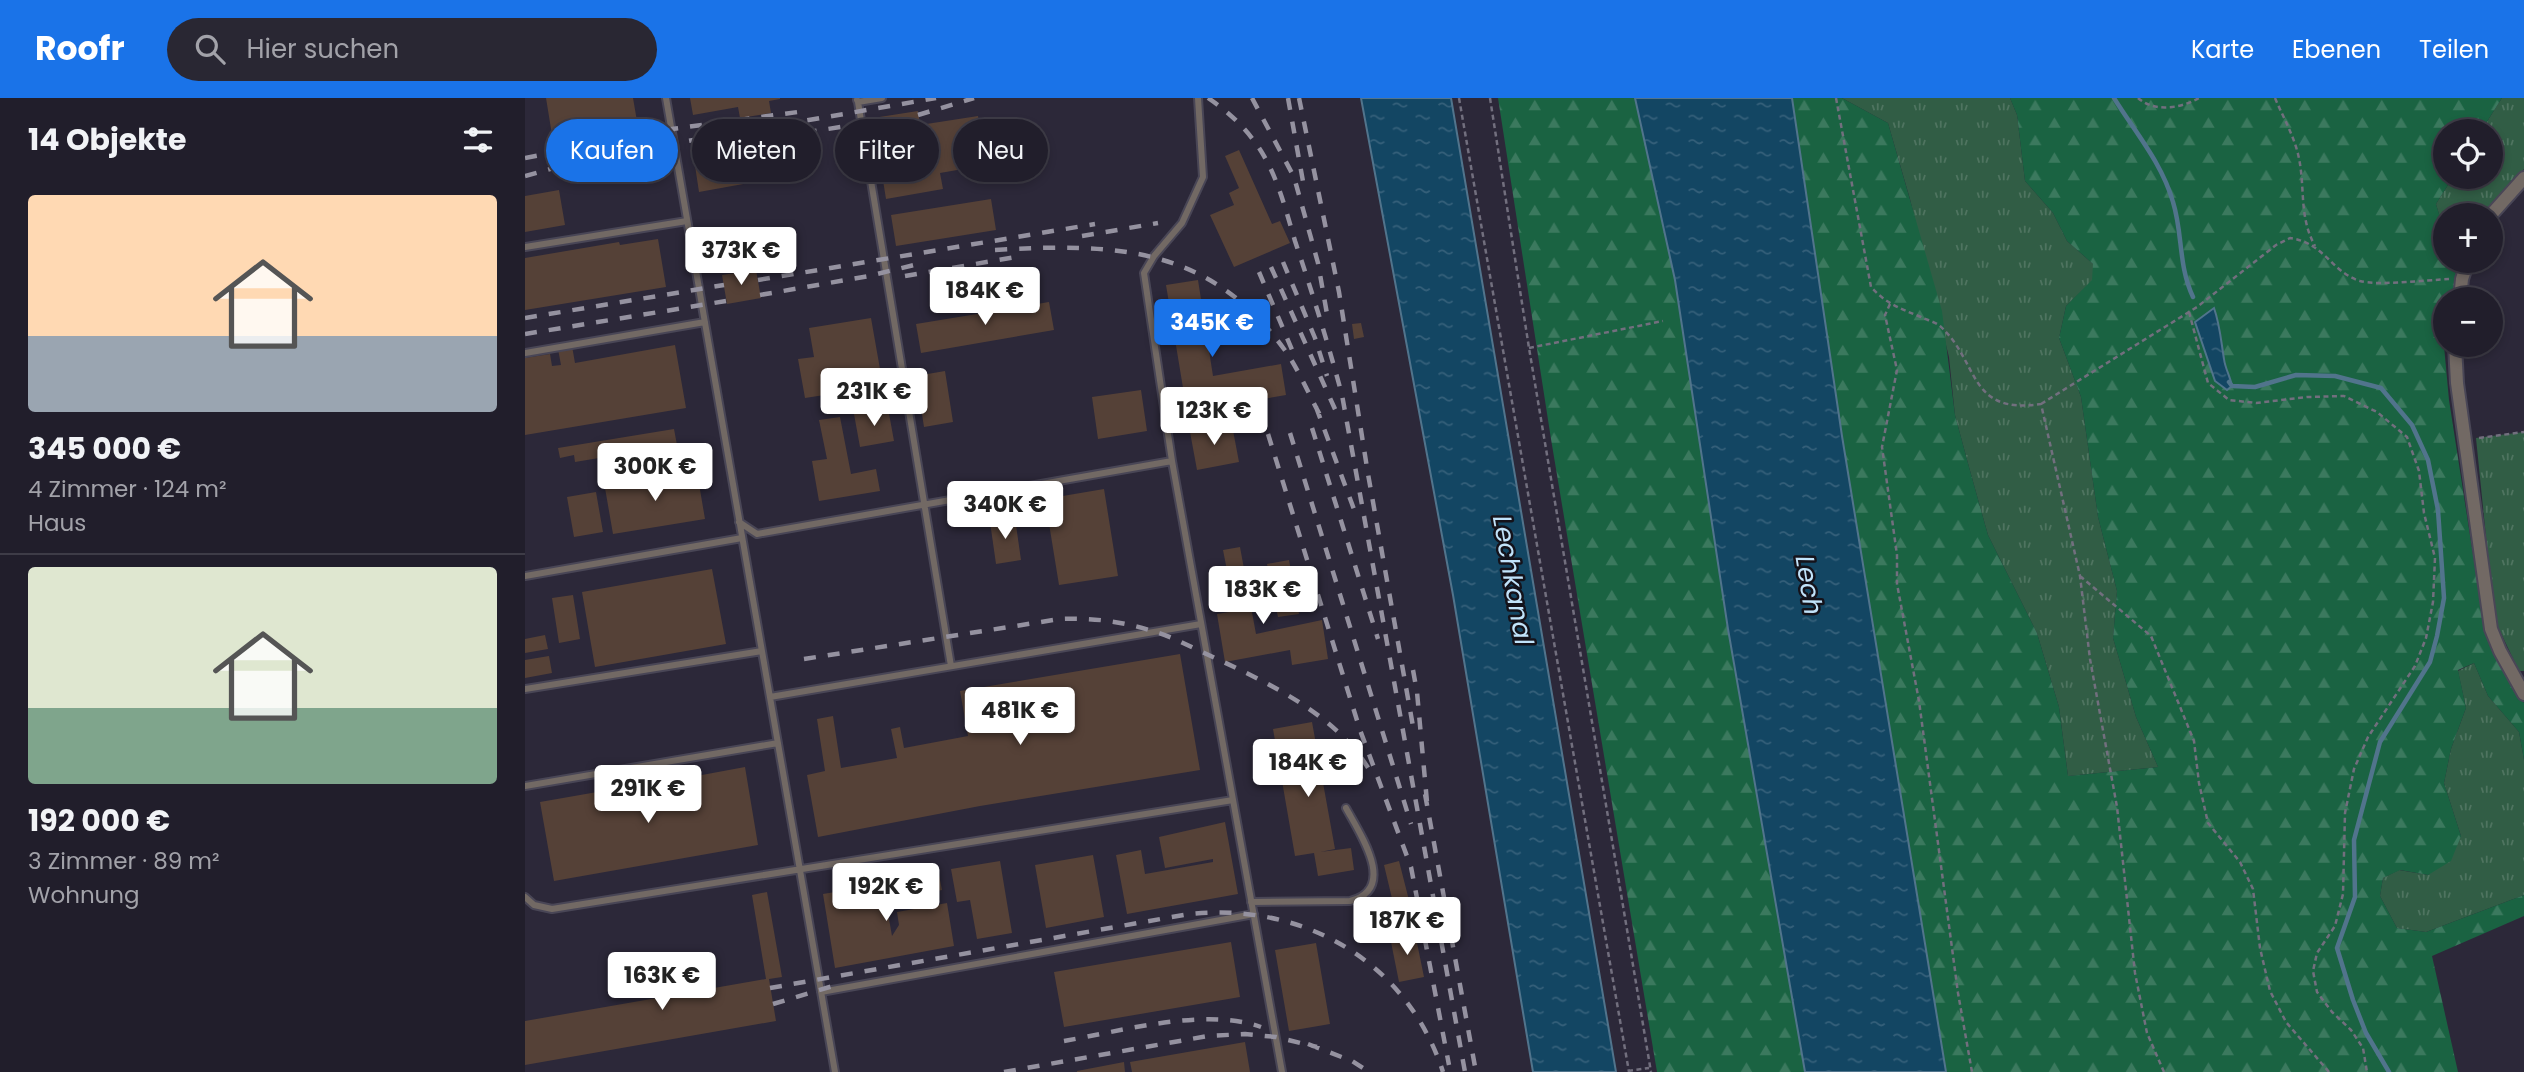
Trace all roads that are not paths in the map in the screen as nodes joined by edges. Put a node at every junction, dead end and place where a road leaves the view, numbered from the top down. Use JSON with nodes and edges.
{"nodes":[{"id":1,"x":666,"y":98,"type":"edge"},
{"id":2,"x":882,"y":98,"type":"edge"},
{"id":3,"x":1198,"y":98,"type":"edge"},
{"id":4,"x":857,"y":100,"type":"edge"},
{"id":5,"x":2524,"y":178,"type":"edge"},
{"id":6,"x":2502,"y":203,"type":"edge"},
{"id":7,"x":687,"y":220,"type":"junction"},
{"id":8,"x":525,"y":247,"type":"edge"},
{"id":9,"x":705,"y":322,"type":"junction"},
{"id":10,"x":525,"y":353,"type":"edge"},
{"id":11,"x":2455,"y":357,"type":"edge"},
{"id":12,"x":1172,"y":461,"type":"junction"},
{"id":13,"x":923,"y":505,"type":"junction"},
{"id":14,"x":739,"y":522,"type":"junction"},
{"id":15,"x":742,"y":538,"type":"junction"},
{"id":16,"x":525,"y":576,"type":"edge"},
{"id":17,"x":1201,"y":624,"type":"junction"},
{"id":18,"x":762,"y":651,"type":"junction"},
{"id":19,"x":951,"y":666,"type":"junction"},
{"id":20,"x":525,"y":689,"type":"edge"},
{"id":21,"x":2524,"y":694,"type":"edge"},
{"id":22,"x":770,"y":697,"type":"junction"},
{"id":23,"x":778,"y":743,"type":"junction"},
{"id":24,"x":525,"y":786,"type":"edge"},
{"id":25,"x":1233,"y":800,"type":"junction"},
{"id":26,"x":1346,"y":808,"type":"dead end"},
{"id":27,"x":800,"y":870,"type":"junction"},
{"id":28,"x":525,"y":897,"type":"edge"},
{"id":29,"x":1251,"y":902,"type":"junction"},
{"id":30,"x":1254,"y":914,"type":"junction"},
{"id":31,"x":821,"y":992,"type":"junction"},
{"id":32,"x":835,"y":1072,"type":"edge"},
{"id":33,"x":1282,"y":1072,"type":"edge"}],
"edges":[{"from":1,"to":7,"type":"lane"},
{"from":2,"to":4,"type":"lane"},
{"from":3,"to":12,"type":"lane"},
{"from":4,"to":13,"type":"lane"},
{"from":5,"to":6,"type":"street"},
{"from":7,"to":8,"type":"lane"},
{"from":7,"to":9,"type":"lane"},
{"from":9,"to":10,"type":"lane"},
{"from":9,"to":14,"type":"lane"},
{"from":11,"to":21,"type":"street"},
{"from":12,"to":13,"type":"lane"},
{"from":12,"to":17,"type":"lane"},
{"from":13,"to":14,"type":"lane"},
{"from":13,"to":19,"type":"lane"},
{"from":14,"to":15,"type":"lane"},
{"from":15,"to":16,"type":"lane"},
{"from":15,"to":18,"type":"lane"},
{"from":17,"to":19,"type":"lane"},
{"from":17,"to":25,"type":"lane"},
{"from":18,"to":20,"type":"lane"},
{"from":18,"to":22,"type":"lane"},
{"from":19,"to":22,"type":"lane"},
{"from":22,"to":23,"type":"lane"},
{"from":23,"to":24,"type":"lane"},
{"from":23,"to":27,"type":"lane"},
{"from":25,"to":27,"type":"lane"},
{"from":25,"to":29,"type":"lane"},
{"from":26,"to":29,"type":"lane"},
{"from":27,"to":28,"type":"lane"},
{"from":27,"to":31,"type":"lane"},
{"from":29,"to":30,"type":"lane"},
{"from":30,"to":31,"type":"lane"},
{"from":30,"to":33,"type":"lane"},
{"from":31,"to":32,"type":"lane"}]}
